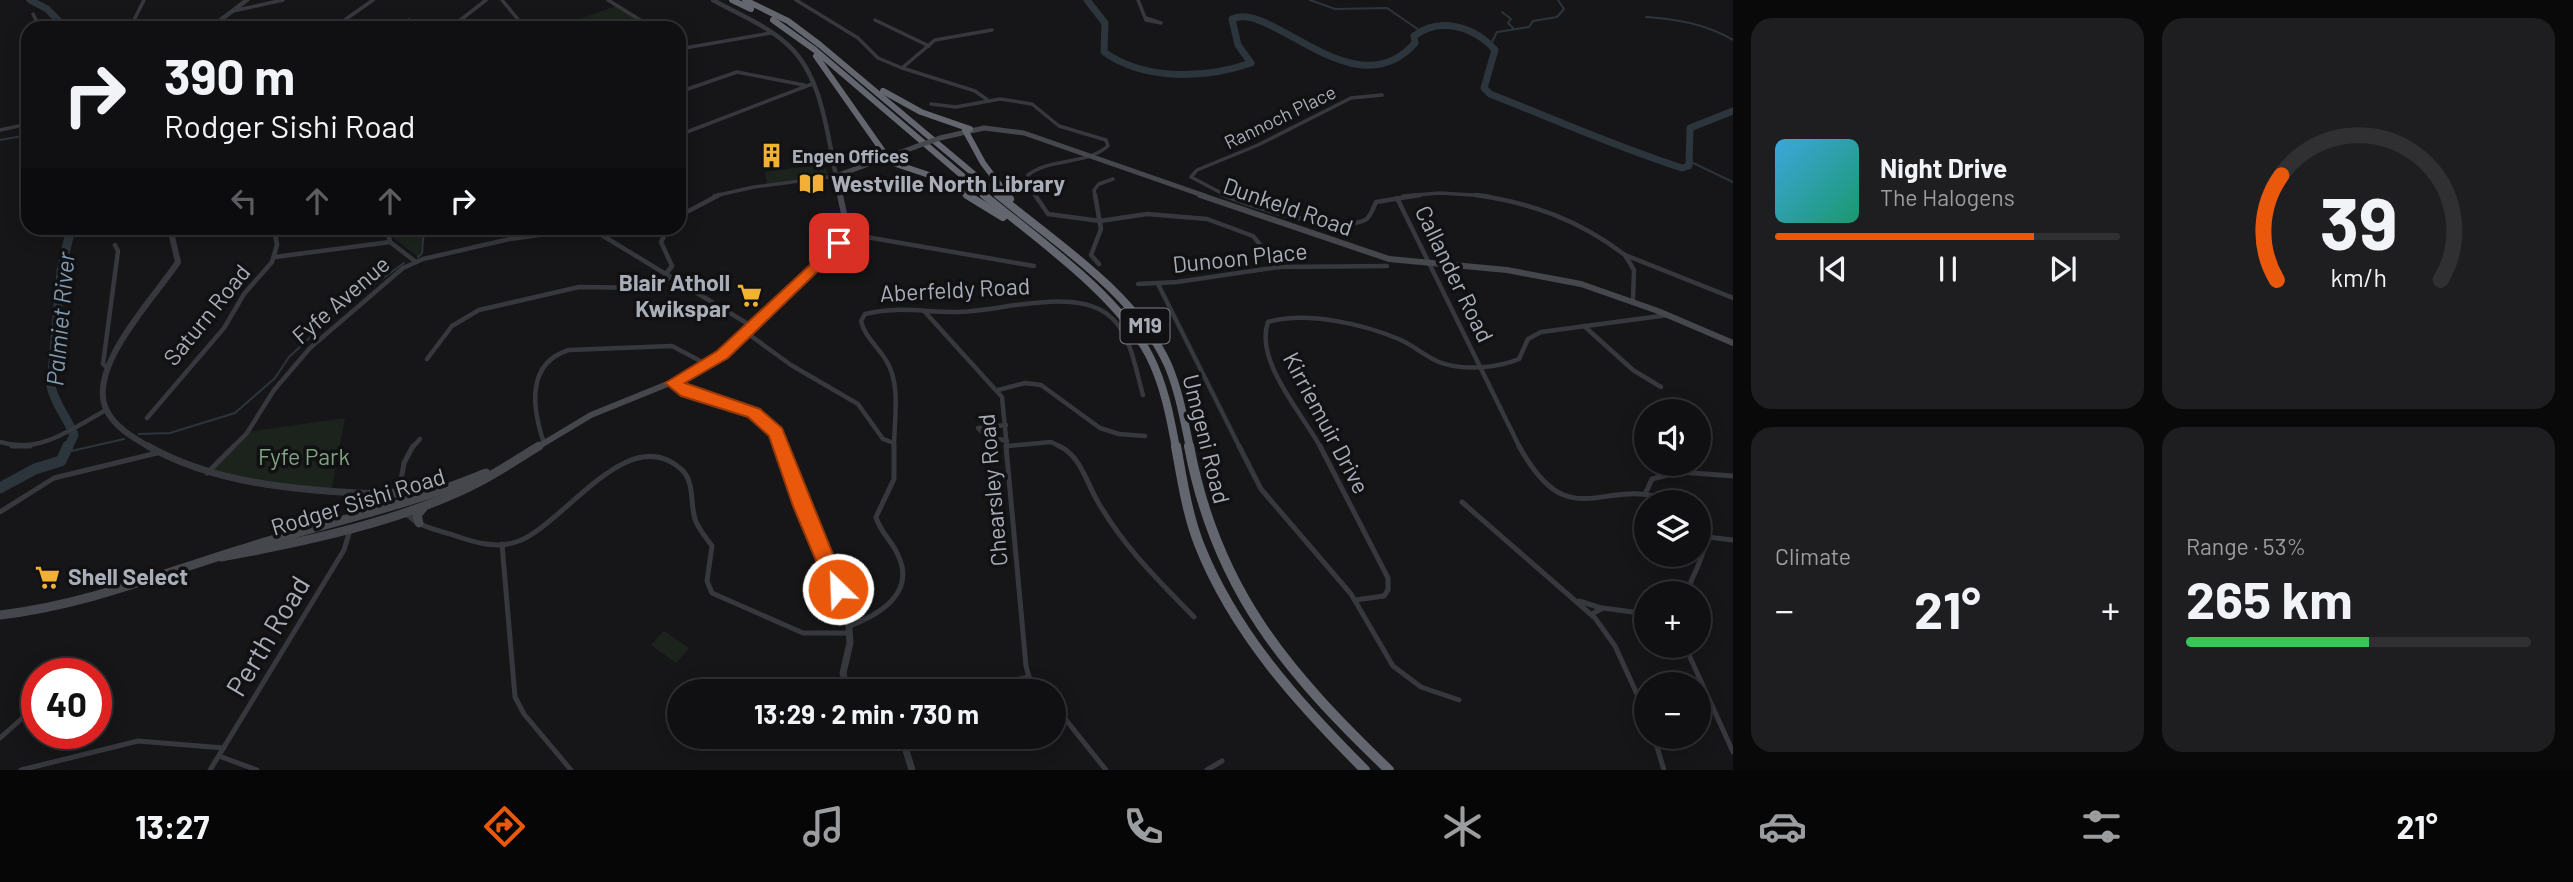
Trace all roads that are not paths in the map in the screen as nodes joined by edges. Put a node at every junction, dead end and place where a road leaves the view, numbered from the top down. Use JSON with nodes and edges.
{"nodes":[{"id":1,"x":144,"y":0,"type":"edge"},
{"id":2,"x":247,"y":0,"type":"edge"},
{"id":3,"x":283,"y":0,"type":"edge"},
{"id":4,"x":373,"y":0,"type":"edge"},
{"id":5,"x":486,"y":0,"type":"edge"},
{"id":6,"x":502,"y":0,"type":"edge"},
{"id":7,"x":608,"y":0,"type":"edge"},
{"id":8,"x":713,"y":0,"type":"edge"},
{"id":9,"x":732,"y":0,"type":"edge"},
{"id":10,"x":745,"y":0,"type":"edge"},
{"id":11,"x":796,"y":0,"type":"edge"},
{"id":12,"x":1138,"y":0,"type":"edge"},
{"id":13,"x":233,"y":11,"type":"junction"},
{"id":14,"x":33,"y":14,"type":"dead end"},
{"id":15,"x":1146,"y":18,"type":"dead end"},
{"id":16,"x":874,"y":20,"type":"dead end"},
{"id":17,"x":36,"y":21,"type":"edge"},
{"id":18,"x":134,"y":21,"type":"edge"},
{"id":19,"x":220,"y":21,"type":"edge"},
{"id":20,"x":343,"y":21,"type":"edge"},
{"id":21,"x":459,"y":21,"type":"edge"},
{"id":22,"x":518,"y":21,"type":"edge"},
{"id":23,"x":642,"y":21,"type":"edge"},
{"id":24,"x":992,"y":30,"type":"dead end"},
{"id":25,"x":912,"y":32,"type":"dead end"},
{"id":26,"x":771,"y":33,"type":"junction"},
{"id":27,"x":903,"y":33,"type":"junction"},
{"id":28,"x":803,"y":39,"type":"junction"},
{"id":29,"x":929,"y":46,"type":"junction"},
{"id":30,"x":686,"y":48,"type":"edge"},
{"id":31,"x":834,"y":56,"type":"junction"},
{"id":32,"x":902,"y":68,"type":"junction"},
{"id":33,"x":812,"y":85,"type":"junction"},
{"id":34,"x":804,"y":86,"type":"junction"},
{"id":35,"x":686,"y":90,"type":"edge"},
{"id":36,"x":1382,"y":95,"type":"dead end"},
{"id":37,"x":989,"y":101,"type":"junction"},
{"id":38,"x":931,"y":104,"type":"dead end"},
{"id":39,"x":21,"y":126,"type":"edge"},
{"id":40,"x":0,"y":130,"type":"edge"},
{"id":41,"x":965,"y":130,"type":"junction"},
{"id":42,"x":686,"y":132,"type":"edge"},
{"id":43,"x":1092,"y":156,"type":"junction"},
{"id":44,"x":888,"y":157,"type":"junction"},
{"id":45,"x":901,"y":163,"type":"junction"},
{"id":46,"x":836,"y":176,"type":"junction"},
{"id":47,"x":1113,"y":180,"type":"dead end"},
{"id":48,"x":1397,"y":198,"type":"junction"},
{"id":49,"x":686,"y":211,"type":"edge"},
{"id":50,"x":1100,"y":222,"type":"junction"},
{"id":51,"x":844,"y":233,"type":"junction"},
{"id":52,"x":172,"y":235,"type":"edge"},
{"id":53,"x":275,"y":235,"type":"edge"},
{"id":54,"x":388,"y":235,"type":"edge"},
{"id":55,"x":539,"y":235,"type":"edge"},
{"id":56,"x":600,"y":235,"type":"edge"},
{"id":57,"x":665,"y":235,"type":"edge"},
{"id":58,"x":861,"y":236,"type":"junction"},
{"id":59,"x":390,"y":242,"type":"junction"},
{"id":60,"x":839,"y":243,"type":"junction"},
{"id":61,"x":115,"y":245,"type":"dead end"},
{"id":62,"x":1052,"y":253,"type":"junction"},
{"id":63,"x":1625,"y":255,"type":"junction"},
{"id":64,"x":275,"y":257,"type":"junction"},
{"id":65,"x":416,"y":262,"type":"junction"},
{"id":66,"x":1099,"y":264,"type":"dead end"},
{"id":67,"x":1387,"y":265,"type":"dead end"},
{"id":68,"x":1429,"y":265,"type":"junction"},
{"id":69,"x":1034,"y":267,"type":"dead end"},
{"id":70,"x":1279,"y":267,"type":"junction"},
{"id":71,"x":1088,"y":271,"type":"junction"},
{"id":72,"x":667,"y":277,"type":"junction"},
{"id":73,"x":1138,"y":284,"type":"dead end"},
{"id":74,"x":1158,"y":284,"type":"junction"},
{"id":75,"x":1733,"y":298,"type":"edge"},
{"id":76,"x":1633,"y":299,"type":"junction"},
{"id":77,"x":924,"y":311,"type":"junction"},
{"id":78,"x":1668,"y":314,"type":"junction"},
{"id":79,"x":1583,"y":325,"type":"junction"},
{"id":80,"x":750,"y":330,"type":"junction"},
{"id":81,"x":1733,"y":343,"type":"edge"},
{"id":82,"x":427,"y":359,"type":"dead end"},
{"id":83,"x":1479,"y":364,"type":"junction"},
{"id":84,"x":708,"y":365,"type":"junction"},
{"id":85,"x":108,"y":368,"type":"junction"},
{"id":86,"x":673,"y":383,"type":"junction"},
{"id":87,"x":1661,"y":387,"type":"dead end"},
{"id":88,"x":998,"y":390,"type":"junction"},
{"id":89,"x":1143,"y":395,"type":"dead end"},
{"id":90,"x":106,"y":410,"type":"junction"},
{"id":91,"x":147,"y":418,"type":"dead end"},
{"id":92,"x":1006,"y":425,"type":"junction"},
{"id":93,"x":1145,"y":436,"type":"dead end"},
{"id":94,"x":420,"y":439,"type":"dead end"},
{"id":95,"x":0,"y":442,"type":"edge"},
{"id":96,"x":544,"y":443,"type":"junction"},
{"id":97,"x":894,"y":443,"type":"junction"},
{"id":98,"x":1007,"y":444,"type":"junction"},
{"id":99,"x":157,"y":453,"type":"junction"},
{"id":100,"x":500,"y":468,"type":"junction"},
{"id":101,"x":207,"y":473,"type":"junction"},
{"id":102,"x":1733,"y":476,"type":"edge"},
{"id":103,"x":447,"y":489,"type":"junction"},
{"id":104,"x":1647,"y":490,"type":"edge"},
{"id":105,"x":1634,"y":491,"type":"edge"},
{"id":106,"x":399,"y":492,"type":"junction"},
{"id":107,"x":374,"y":494,"type":"junction"},
{"id":108,"x":1462,"y":502,"type":"dead end"},
{"id":109,"x":429,"y":504,"type":"junction"},
{"id":110,"x":404,"y":509,"type":"junction"},
{"id":111,"x":0,"y":512,"type":"edge"},
{"id":112,"x":368,"y":515,"type":"junction"},
{"id":113,"x":419,"y":523,"type":"junction"},
{"id":114,"x":350,"y":525,"type":"junction"},
{"id":115,"x":1711,"y":537,"type":"edge"},
{"id":116,"x":1733,"y":540,"type":"edge"},
{"id":117,"x":502,"y":544,"type":"junction"},
{"id":118,"x":1575,"y":599,"type":"junction"},
{"id":119,"x":1355,"y":600,"type":"junction"},
{"id":120,"x":1603,"y":608,"type":"junction"},
{"id":121,"x":1634,"y":612,"type":"edge"},
{"id":122,"x":1592,"y":614,"type":"junction"},
{"id":123,"x":0,"y":615,"type":"edge"},
{"id":124,"x":1194,"y":617,"type":"dead end"},
{"id":125,"x":850,"y":629,"type":"junction"},
{"id":126,"x":1690,"y":658,"type":"edge"},
{"id":127,"x":1029,"y":677,"type":"joint"},
{"id":128,"x":844,"y":679,"type":"edge"},
{"id":129,"x":1020,"y":679,"type":"edge"},
{"id":130,"x":1634,"y":688,"type":"edge"},
{"id":131,"x":1460,"y":700,"type":"dead end"},
{"id":132,"x":21,"y":719,"type":"edge"},
{"id":133,"x":1066,"y":720,"type":"edge"},
{"id":134,"x":0,"y":738,"type":"edge"},
{"id":135,"x":224,"y":748,"type":"junction"},
{"id":136,"x":906,"y":749,"type":"edge"},
{"id":137,"x":1658,"y":749,"type":"edge"},
{"id":138,"x":1733,"y":752,"type":"edge"},
{"id":139,"x":219,"y":756,"type":"junction"},
{"id":140,"x":58,"y":761,"type":"junction"},
{"id":141,"x":1222,"y":761,"type":"dead end"},
{"id":142,"x":20,"y":770,"type":"edge"},
{"id":143,"x":54,"y":770,"type":"edge"},
{"id":144,"x":210,"y":770,"type":"edge"},
{"id":145,"x":257,"y":770,"type":"edge"},
{"id":146,"x":571,"y":770,"type":"edge"},
{"id":147,"x":912,"y":770,"type":"edge"},
{"id":148,"x":1106,"y":770,"type":"edge"},
{"id":149,"x":1207,"y":770,"type":"edge"},
{"id":150,"x":1366,"y":770,"type":"edge"},
{"id":151,"x":1389,"y":770,"type":"edge"},
{"id":152,"x":1664,"y":770,"type":"edge"}],
"edges":[{"from":1,"to":18,"type":"street"},
{"from":2,"to":13,"type":"street"},
{"from":3,"to":13,"type":"street"},
{"from":4,"to":20,"type":"street"},
{"from":5,"to":21,"type":"street"},
{"from":6,"to":22,"type":"street"},
{"from":7,"to":23,"type":"street"},
{"from":8,"to":26,"type":"street"},
{"from":9,"to":28,"type":"highway","name":"Umgeni Road","number":"M19"},
{"from":10,"to":31,"type":"highway","name":"Umgeni Road","number":"M19"},
{"from":11,"to":32,"type":"street"},
{"from":12,"to":15,"type":"street"},
{"from":13,"to":19,"type":"street"},
{"from":14,"to":17,"type":"street"},
{"from":16,"to":27,"type":"street"},
{"from":24,"to":29,"type":"street"},
{"from":25,"to":27,"type":"street"},
{"from":26,"to":30,"type":"street"},
{"from":26,"to":33,"type":"street"},
{"from":27,"to":29,"type":"street"},
{"from":28,"to":44,"type":"highway"},
{"from":28,"to":62,"type":"highway","name":"Umgeni Road","number":"M19"},
{"from":29,"to":32,"type":"street"},
{"from":31,"to":41,"type":"highway"},
{"from":31,"to":71,"type":"highway","name":"Umgeni Road","number":"M19"},
{"from":32,"to":37,"type":"street"},
{"from":33,"to":34,"type":"street"},
{"from":33,"to":46,"type":"street"},
{"from":34,"to":35,"type":"street"},
{"from":34,"to":42,"type":"street"},
{"from":36,"to":48,"type":"street","name":"Rannoch Place"},
{"from":37,"to":38,"type":"street"},
{"from":37,"to":43,"type":"street"},
{"from":39,"to":40,"type":"street"},
{"from":41,"to":43,"type":"main road","name":"Dunkeld Road"},
{"from":41,"to":44,"type":"main road","name":"Dunkeld Road","bridge":true},
{"from":41,"to":71,"type":"highway"},
{"from":43,"to":50,"type":"street"},
{"from":43,"to":68,"type":"main road","name":"Dunkeld Road"},
{"from":44,"to":45,"type":"highway"},
{"from":44,"to":45,"type":"highway"},
{"from":44,"to":46,"type":"main road","name":"Dunkeld Road"},
{"from":45,"to":62,"type":"highway"},
{"from":46,"to":49,"type":"street"},
{"from":46,"to":51,"type":"main road"},
{"from":47,"to":50,"type":"street"},
{"from":48,"to":63,"type":"street"},
{"from":48,"to":68,"type":"street","name":"Callander Road"},
{"from":50,"to":66,"type":"street"},
{"from":50,"to":70,"type":"street"},
{"from":51,"to":58,"type":"street"},
{"from":51,"to":60,"type":"main road","name":"Rodger Sishi Road"},
{"from":52,"to":85,"type":"street"},
{"from":53,"to":64,"type":"street","name":"Saturn Road"},
{"from":54,"to":59,"type":"street"},
{"from":55,"to":65,"type":"street","name":"Fyfe Avenue"},
{"from":56,"to":72,"type":"street"},
{"from":57,"to":72,"type":"street"},
{"from":58,"to":60,"type":"main road"},
{"from":58,"to":69,"type":"street"},
{"from":59,"to":64,"type":"street"},
{"from":59,"to":65,"type":"street"},
{"from":60,"to":80,"type":"main road","name":"Rodger Sishi Road"},
{"from":61,"to":85,"type":"street"},
{"from":62,"to":150,"type":"highway","name":"Umgeni Road","number":"M19"},
{"from":63,"to":75,"type":"street"},
{"from":63,"to":76,"type":"street"},
{"from":64,"to":91,"type":"street","name":"Saturn Road"},
{"from":65,"to":101,"type":"street","name":"Fyfe Avenue"},
{"from":67,"to":70,"type":"street","name":"Dunoon Place"},
{"from":68,"to":76,"type":"main road","name":"Dunkeld Road"},
{"from":68,"to":83,"type":"street","name":"Callander Road"},
{"from":70,"to":74,"type":"street","name":"Dunoon Place"},
{"from":71,"to":151,"type":"highway","name":"Umgeni Road","number":"M19"},
{"from":72,"to":80,"type":"street"},
{"from":72,"to":82,"type":"street"},
{"from":73,"to":74,"type":"street","name":"Dunoon Place"},
{"from":74,"to":119,"type":"street"},
{"from":76,"to":78,"type":"main road","name":"Dunkeld Road"},
{"from":77,"to":88,"type":"street","name":"Chearsley Road"},
{"from":77,"to":89,"type":"street","name":"Aberfeldy Road"},
{"from":77,"to":97,"type":"street","name":"Aberfeldy Road"},
{"from":78,"to":79,"type":"street","name":"Kirriemuir Drive"},
{"from":78,"to":81,"type":"main road","name":"Dunkeld Road"},
{"from":79,"to":83,"type":"street","name":"Kirriemuir Drive"},
{"from":79,"to":87,"type":"street"},
{"from":80,"to":84,"type":"main road","name":"Rodger Sishi Road"},
{"from":80,"to":97,"type":"street"},
{"from":83,"to":105,"type":"street","name":"Callander Road"},
{"from":83,"to":119,"type":"street","name":"Kirriemuir Drive"},
{"from":84,"to":86,"type":"main road","name":"Rodger Sishi Road"},
{"from":84,"to":96,"type":"street"},
{"from":85,"to":90,"type":"street"},
{"from":86,"to":96,"type":"main road","name":"Rodger Sishi Road"},
{"from":86,"to":125,"type":"street"},
{"from":88,"to":92,"type":"street","name":"Chearsley Road"},
{"from":88,"to":93,"type":"street"},
{"from":90,"to":95,"type":"street"},
{"from":90,"to":99,"type":"street"},
{"from":92,"to":98,"type":"street","name":"Chearsley Road"},
{"from":92,"to":98,"type":"street"},
{"from":94,"to":106,"type":"street"},
{"from":96,"to":100,"type":"main road","name":"Rodger Sishi Road"},
{"from":97,"to":125,"type":"street","name":"Aberfeldy Road"},
{"from":98,"to":124,"type":"street"},
{"from":98,"to":127,"type":"street","name":"Chearsley Road"},
{"from":99,"to":101,"type":"street"},
{"from":99,"to":111,"type":"street"},
{"from":100,"to":103,"type":"main road","name":"Rodger Sishi Road"},
{"from":100,"to":109,"type":"main road","name":"Rodger Sishi Road"},
{"from":101,"to":107,"type":"street"},
{"from":102,"to":104,"type":"street"},
{"from":103,"to":106,"type":"main road"},
{"from":103,"to":110,"type":"main road","name":"Rodger Sishi Road"},
{"from":106,"to":107,"type":"main road"},
{"from":107,"to":110,"type":"street"},
{"from":107,"to":112,"type":"main road"},
{"from":108,"to":118,"type":"street"},
{"from":109,"to":110,"type":"main road","name":"Rodger Sishi Road"},
{"from":109,"to":113,"type":"main road"},
{"from":110,"to":112,"type":"main road","name":"Rodger Sishi Road"},
{"from":110,"to":113,"type":"street","name":"Aberfeldy Road"},
{"from":110,"to":114,"type":"main road","name":"Rodger Sishi Road"},
{"from":112,"to":114,"type":"main road","name":"Rodger Sishi Road"},
{"from":113,"to":117,"type":"street","name":"Aberfeldy Road"},
{"from":114,"to":123,"type":"main road","name":"Rodger Sishi Road"},
{"from":114,"to":135,"type":"street","name":"Perth Road"},
{"from":115,"to":116,"type":"street"},
{"from":117,"to":125,"type":"street","name":"Aberfeldy Road"},
{"from":117,"to":146,"type":"street"},
{"from":118,"to":120,"type":"street"},
{"from":118,"to":122,"type":"street"},
{"from":119,"to":131,"type":"street"},
{"from":120,"to":121,"type":"street"},
{"from":120,"to":122,"type":"street"},
{"from":122,"to":130,"type":"street"},
{"from":125,"to":128,"type":"street"},
{"from":126,"to":138,"type":"street"},
{"from":127,"to":129,"type":"street"},
{"from":132,"to":134,"type":"street"},
{"from":133,"to":148,"type":"street"},
{"from":135,"to":139,"type":"street","name":"Perth Road"},
{"from":135,"to":140,"type":"street"},
{"from":136,"to":147,"type":"street"},
{"from":137,"to":152,"type":"street"},
{"from":139,"to":144,"type":"street","name":"Perth Road"},
{"from":139,"to":145,"type":"street"},
{"from":140,"to":142,"type":"street"},
{"from":140,"to":143,"type":"street"},
{"from":141,"to":149,"type":"street"}]}
